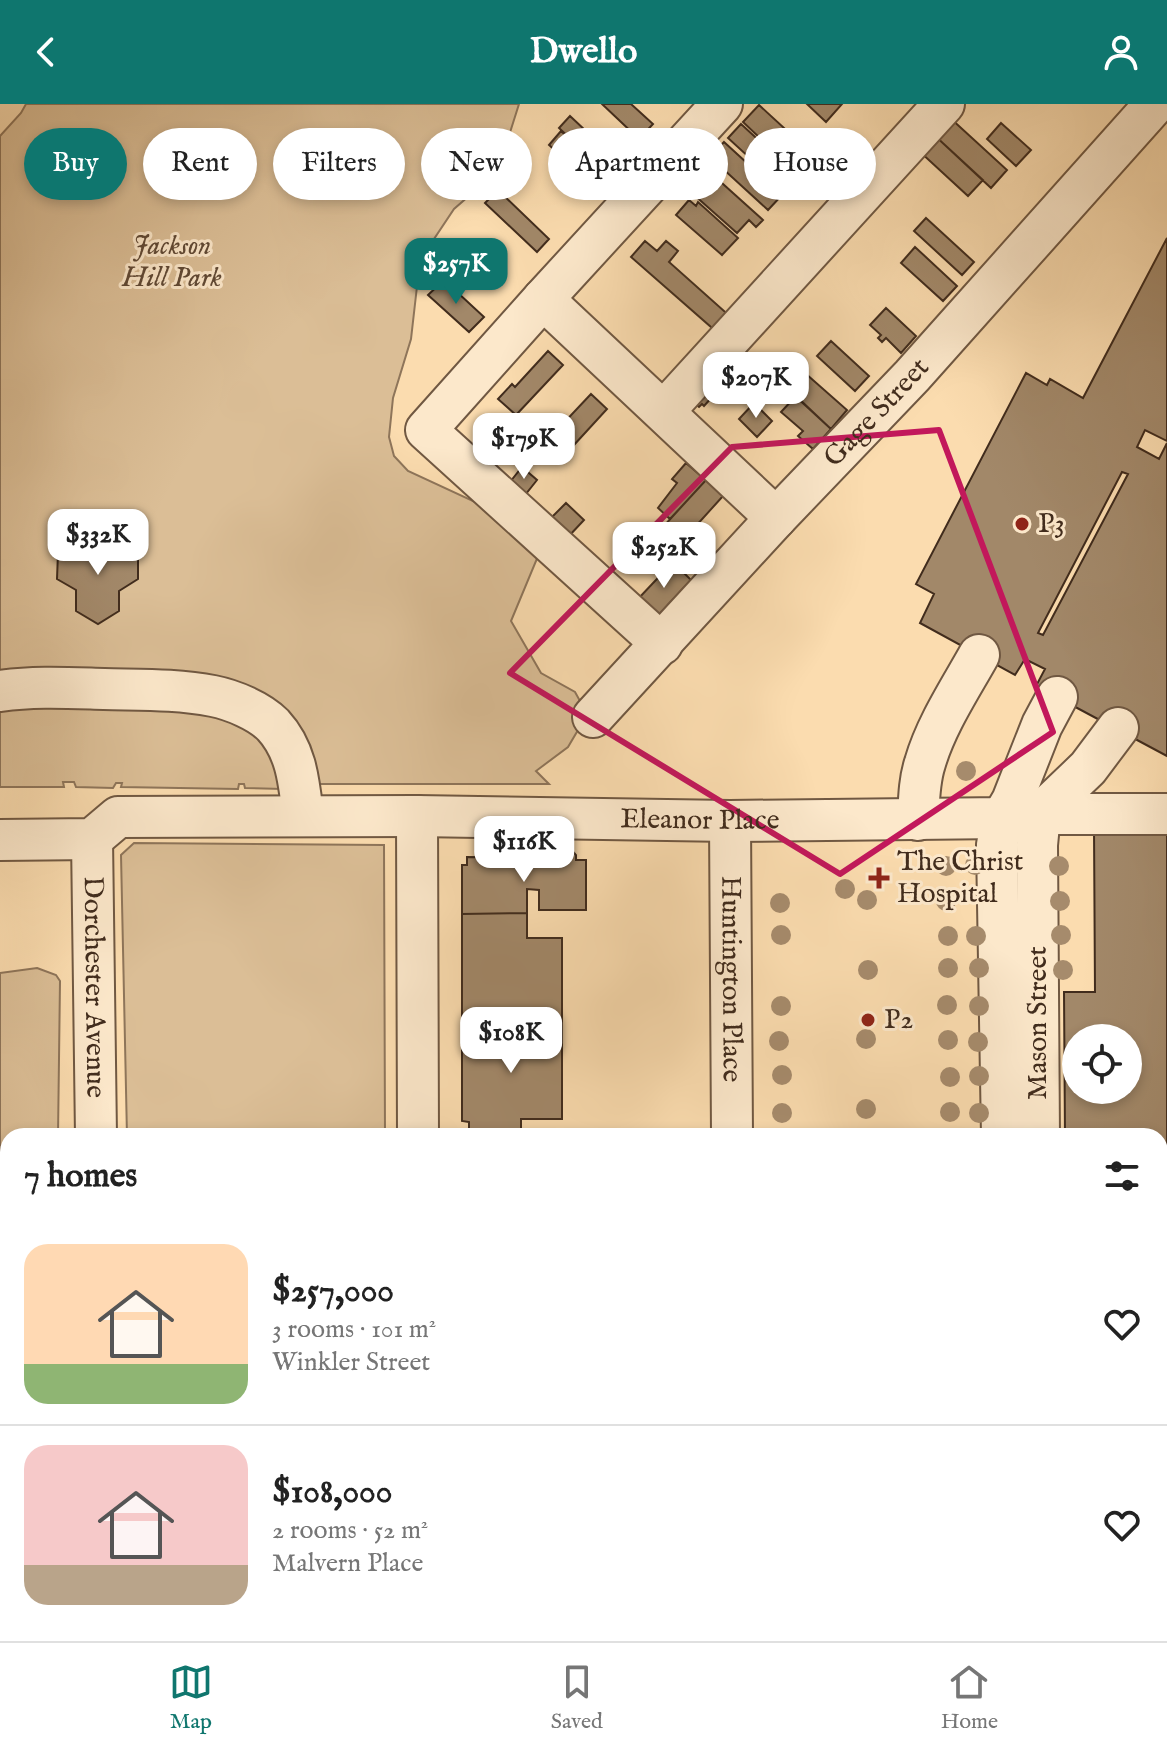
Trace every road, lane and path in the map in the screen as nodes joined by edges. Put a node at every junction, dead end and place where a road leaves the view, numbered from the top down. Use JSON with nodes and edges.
{"nodes":[{"id":1,"x":722,"y":104,"type":"edge"},
{"id":2,"x":944,"y":104,"type":"edge"},
{"id":3,"x":1155,"y":104,"type":"edge"},
{"id":4,"x":543,"y":299,"type":"junction"},
{"id":5,"x":664,"y":411,"type":"junction"},
{"id":6,"x":776,"y":518,"type":"junction"},
{"id":7,"x":662,"y":644,"type":"junction"},
{"id":8,"x":979,"y":655,"type":"dead end"},
{"id":9,"x":0,"y":691,"type":"edge"},
{"id":10,"x":1057,"y":697,"type":"dead end"},
{"id":11,"x":593,"y":717,"type":"dead end"},
{"id":12,"x":1118,"y":728,"type":"dead end"},
{"id":13,"x":1167,"y":814,"type":"edge"},
{"id":14,"x":303,"y":816,"type":"junction"},
{"id":15,"x":417,"y":816,"type":"junction"},
{"id":16,"x":1021,"y":816,"type":"junction"},
{"id":17,"x":918,"y":820,"type":"junction"},
{"id":18,"x":730,"y":821,"type":"junction"},
{"id":19,"x":92,"y":839,"type":"junction"},
{"id":20,"x":0,"y":840,"type":"edge"},
{"id":21,"x":95,"y":1128,"type":"edge"},
{"id":22,"x":418,"y":1128,"type":"edge"},
{"id":23,"x":732,"y":1128,"type":"edge"},
{"id":24,"x":1002,"y":1128,"type":"edge"},
{"id":25,"x":1039,"y":1128,"type":"edge"}],
"edges":[{"from":1,"to":4,"type":"street"},
{"from":2,"to":5,"type":"street"},
{"from":3,"to":6,"type":"street","name":"Gage Street"},
{"from":4,"to":5,"type":"street"},
{"from":4,"to":7,"type":"street"},
{"from":5,"to":6,"type":"street"},
{"from":6,"to":7,"type":"street","name":"Gage Street"},
{"from":7,"to":11,"type":"street","name":"Gage Street"},
{"from":8,"to":17,"type":"street"},
{"from":9,"to":14,"type":"street"},
{"from":10,"to":16,"type":"street"},
{"from":12,"to":16,"type":"street"},
{"from":13,"to":16,"type":"street","name":"Eleanor Place"},
{"from":14,"to":15,"type":"street","name":"Eleanor Place"},
{"from":14,"to":19,"type":"street","name":"Eleanor Place"},
{"from":15,"to":18,"type":"street","name":"Eleanor Place"},
{"from":15,"to":22,"type":"street"},
{"from":16,"to":17,"type":"street","name":"Eleanor Place"},
{"from":16,"to":24,"type":"street","name":"Mason Street"},
{"from":16,"to":25,"type":"street","name":"Mason Street"},
{"from":17,"to":18,"type":"street","name":"Eleanor Place"},
{"from":18,"to":23,"type":"street","name":"Huntington Place"},
{"from":19,"to":20,"type":"street"},
{"from":19,"to":21,"type":"street","name":"Dorchester Avenue"}]}
